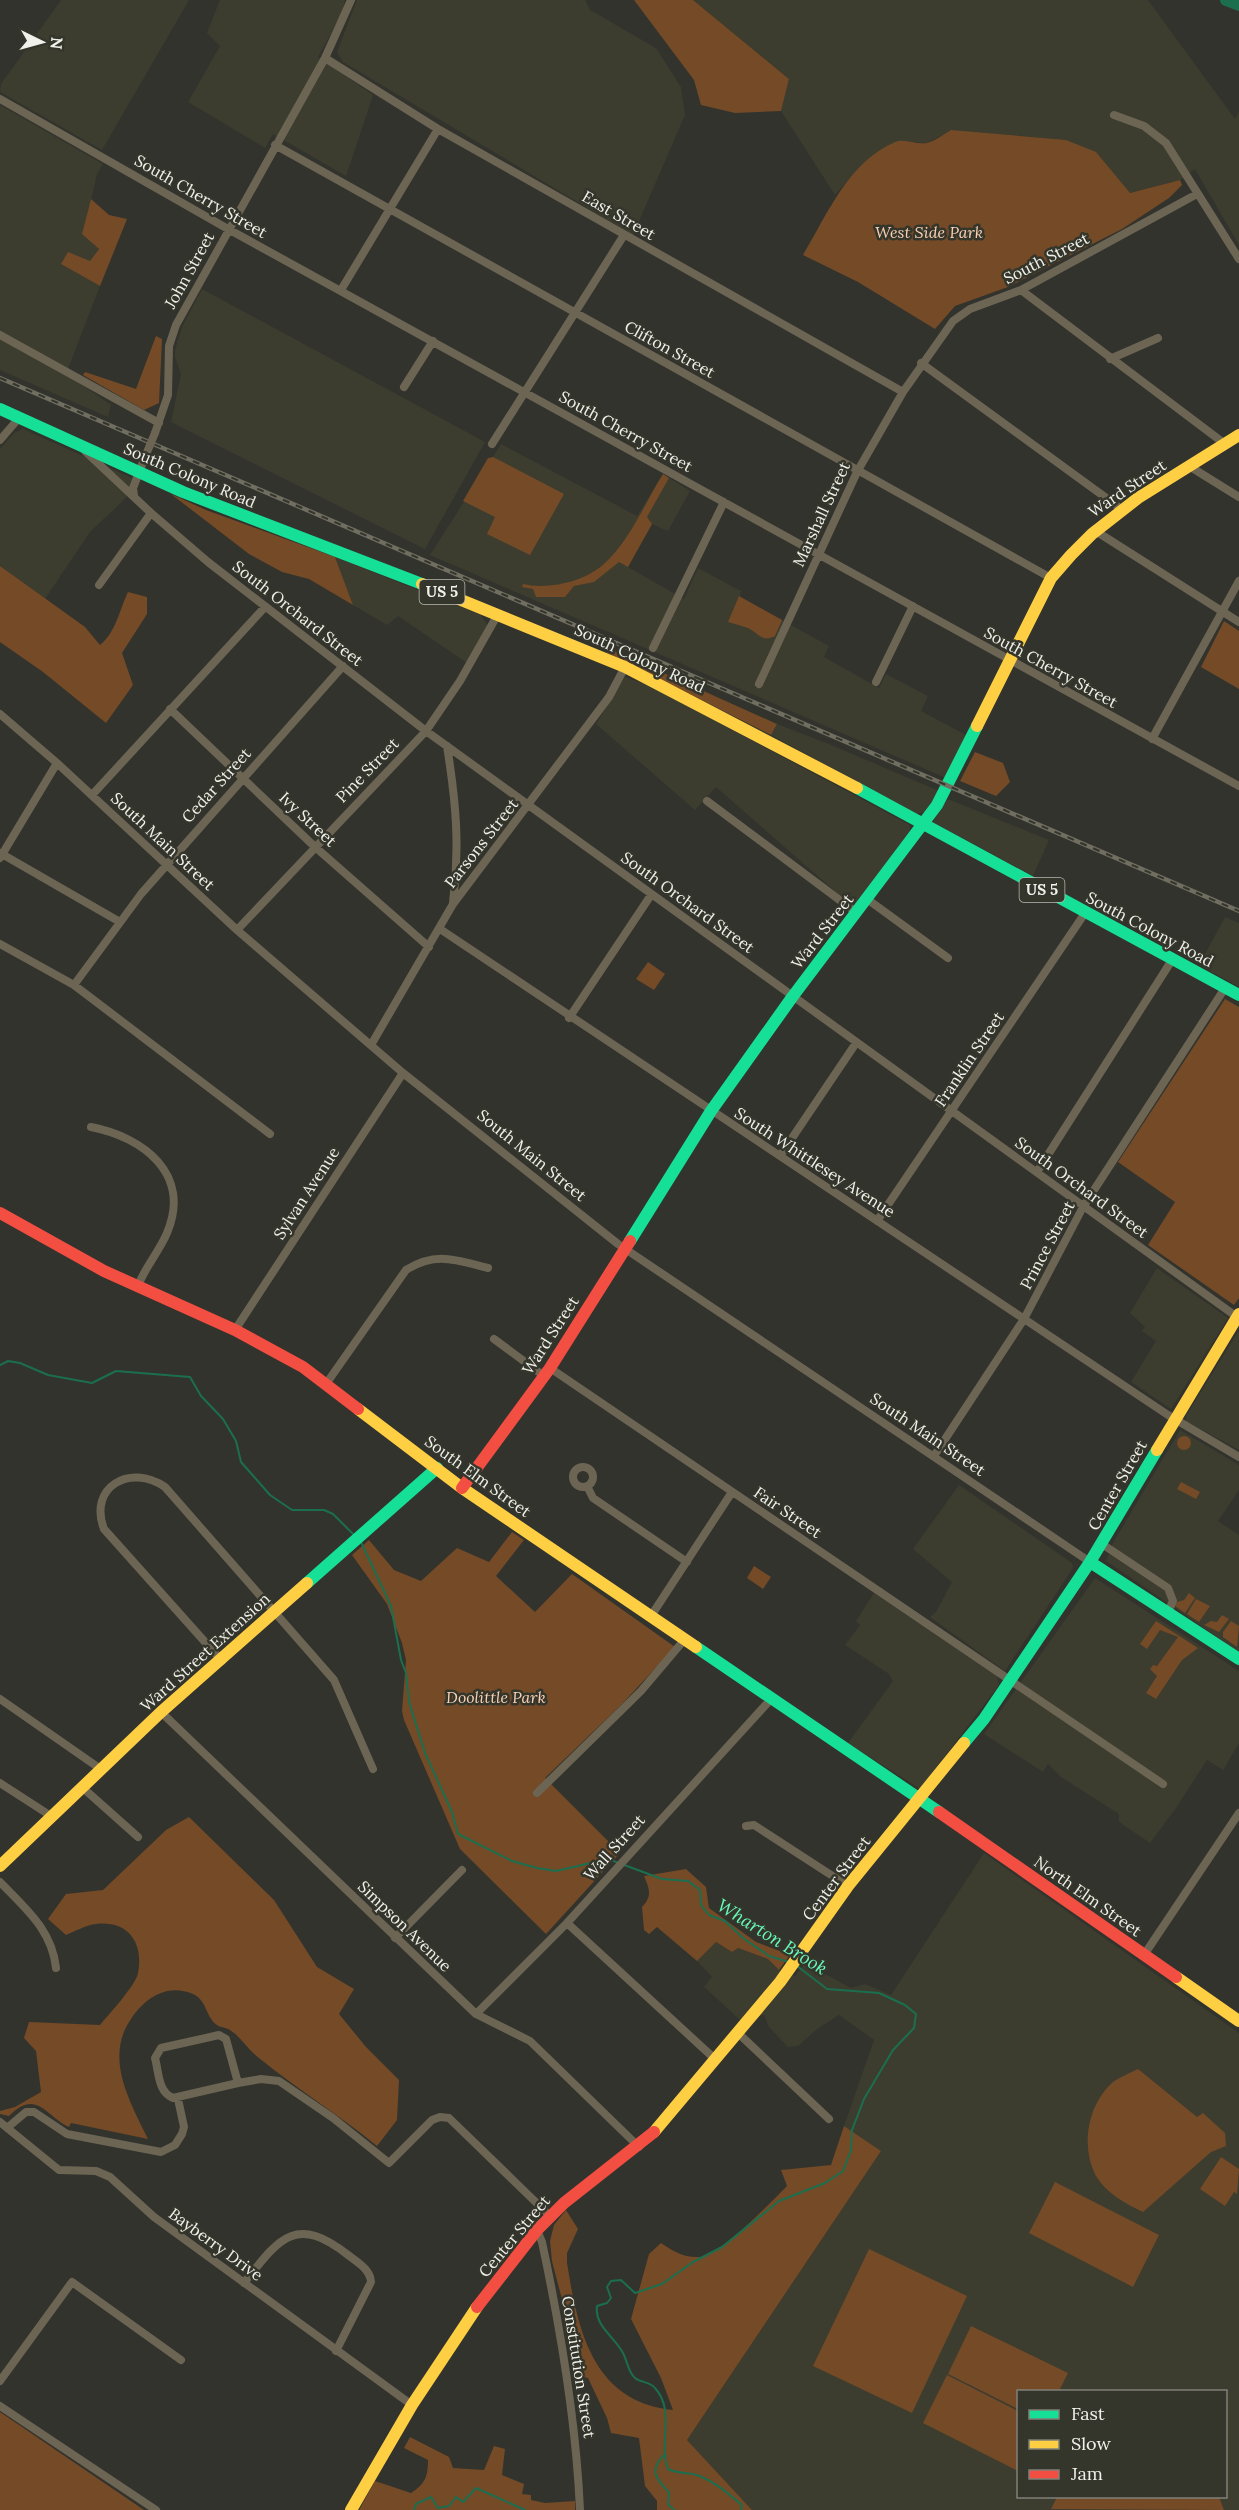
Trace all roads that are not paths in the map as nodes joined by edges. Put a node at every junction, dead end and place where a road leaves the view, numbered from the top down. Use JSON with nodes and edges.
{"nodes":[{"id":1,"x":351,"y":0,"type":"edge"},
{"id":2,"x":325,"y":58,"type":"junction"},
{"id":3,"x":0,"y":99,"type":"edge"},
{"id":4,"x":1114,"y":115,"type":"dead end"},
{"id":5,"x":438,"y":129,"type":"junction"},
{"id":6,"x":275,"y":145,"type":"junction"},
{"id":7,"x":1197,"y":194,"type":"junction"},
{"id":8,"x":389,"y":208,"type":"junction"},
{"id":9,"x":228,"y":230,"type":"junction"},
{"id":10,"x":624,"y":235,"type":"junction"},
{"id":11,"x":1239,"y":259,"type":"edge"},
{"id":12,"x":341,"y":290,"type":"junction"},
{"id":13,"x":1021,"y":290,"type":"junction"},
{"id":14,"x":575,"y":313,"type":"junction"},
{"id":15,"x":0,"y":335,"type":"edge"},
{"id":16,"x":1158,"y":338,"type":"dead end"},
{"id":17,"x":433,"y":341,"type":"junction"},
{"id":18,"x":1110,"y":359,"type":"junction"},
{"id":19,"x":921,"y":363,"type":"junction"},
{"id":20,"x":404,"y":387,"type":"dead end"},
{"id":21,"x":526,"y":392,"type":"junction"},
{"id":22,"x":903,"y":392,"type":"junction"},
{"id":23,"x":0,"y":409,"type":"edge"},
{"id":24,"x":19,"y":418,"type":"junction"},
{"id":25,"x":159,"y":423,"type":"junction"},
{"id":26,"x":1239,"y":435,"type":"edge"},
{"id":27,"x":0,"y":440,"type":"edge"},
{"id":28,"x":492,"y":444,"type":"dead end"},
{"id":29,"x":1225,"y":444,"type":"junction"},
{"id":30,"x":79,"y":446,"type":"junction"},
{"id":31,"x":1189,"y":466,"type":"junction"},
{"id":32,"x":138,"y":472,"type":"junction"},
{"id":33,"x":857,"y":472,"type":"junction"},
{"id":34,"x":134,"y":496,"type":"junction"},
{"id":35,"x":1239,"y":496,"type":"edge"},
{"id":36,"x":724,"y":502,"type":"junction"},
{"id":37,"x":1120,"y":508,"type":"junction"},
{"id":38,"x":151,"y":513,"type":"junction"},
{"id":39,"x":1094,"y":530,"type":"junction"},
{"id":40,"x":818,"y":555,"type":"junction"},
{"id":41,"x":1051,"y":578,"type":"junction"},
{"id":42,"x":1239,"y":581,"type":"edge"},
{"id":43,"x":99,"y":585,"type":"dead end"},
{"id":44,"x":265,"y":606,"type":"junction"},
{"id":45,"x":913,"y":606,"type":"junction"},
{"id":46,"x":1222,"y":612,"type":"junction"},
{"id":47,"x":498,"y":614,"type":"junction"},
{"id":48,"x":1239,"y":622,"type":"edge"},
{"id":49,"x":653,"y":648,"type":"dead end"},
{"id":50,"x":1008,"y":661,"type":"junction"},
{"id":51,"x":343,"y":666,"type":"junction"},
{"id":52,"x":625,"y":668,"type":"junction"},
{"id":53,"x":876,"y":682,"type":"dead end"},
{"id":54,"x":759,"y":684,"type":"dead end"},
{"id":55,"x":170,"y":709,"type":"junction"},
{"id":56,"x":0,"y":714,"type":"edge"},
{"id":57,"x":426,"y":731,"type":"junction"},
{"id":58,"x":1152,"y":739,"type":"junction"},
{"id":59,"x":447,"y":746,"type":"junction"},
{"id":60,"x":57,"y":763,"type":"junction"},
{"id":61,"x":242,"y":779,"type":"junction"},
{"id":62,"x":1239,"y":786,"type":"edge"},
{"id":63,"x":92,"y":795,"type":"junction"},
{"id":64,"x":707,"y":801,"type":"dead end"},
{"id":65,"x":529,"y":806,"type":"junction"},
{"id":66,"x":922,"y":826,"type":"junction"},
{"id":67,"x":314,"y":846,"type":"junction"},
{"id":68,"x":1,"y":855,"type":"edge"},
{"id":69,"x":167,"y":864,"type":"junction"},
{"id":70,"x":651,"y":895,"type":"junction"},
{"id":71,"x":867,"y":899,"type":"junction"},
{"id":72,"x":453,"y":904,"type":"junction"},
{"id":73,"x":856,"y":913,"type":"junction"},
{"id":74,"x":1085,"y":913,"type":"junction"},
{"id":75,"x":120,"y":922,"type":"junction"},
{"id":76,"x":440,"y":929,"type":"junction"},
{"id":77,"x":237,"y":930,"type":"junction"},
{"id":78,"x":0,"y":944,"type":"edge"},
{"id":79,"x":429,"y":948,"type":"junction"},
{"id":80,"x":948,"y":958,"type":"dead end"},
{"id":81,"x":1173,"y":960,"type":"junction"},
{"id":82,"x":74,"y":985,"type":"junction"},
{"id":83,"x":1225,"y":988,"type":"junction"},
{"id":84,"x":1239,"y":995,"type":"edge"},
{"id":85,"x":793,"y":996,"type":"junction"},
{"id":86,"x":569,"y":1018,"type":"junction"},
{"id":87,"x":856,"y":1043,"type":"junction"},
{"id":88,"x":371,"y":1045,"type":"junction"},
{"id":89,"x":403,"y":1073,"type":"junction"},
{"id":90,"x":711,"y":1111,"type":"junction"},
{"id":91,"x":952,"y":1112,"type":"junction"},
{"id":92,"x":91,"y":1127,"type":"dead end"},
{"id":93,"x":270,"y":1134,"type":"dead end"},
{"id":94,"x":780,"y":1156,"type":"junction"},
{"id":95,"x":1037,"y":1172,"type":"junction"},
{"id":96,"x":1083,"y":1207,"type":"junction"},
{"id":97,"x":0,"y":1213,"type":"edge"},
{"id":98,"x":877,"y":1221,"type":"junction"},
{"id":99,"x":624,"y":1248,"type":"junction"},
{"id":100,"x":488,"y":1268,"type":"dead end"},
{"id":101,"x":138,"y":1286,"type":"junction"},
{"id":102,"x":1024,"y":1319,"type":"junction"},
{"id":103,"x":1236,"y":1323,"type":"edge"},
{"id":104,"x":235,"y":1330,"type":"junction"},
{"id":105,"x":494,"y":1338,"type":"dead end"},
{"id":106,"x":547,"y":1372,"type":"junction"},
{"id":107,"x":326,"y":1384,"type":"junction"},
{"id":108,"x":1175,"y":1419,"type":"junction"},
{"id":109,"x":934,"y":1456,"type":"junction"},
{"id":110,"x":1239,"y":1457,"type":"edge"},
{"id":111,"x":437,"y":1468,"type":"junction"},
{"id":112,"x":587,"y":1486,"type":"dead end"},
{"id":113,"x":462,"y":1488,"type":"junction"},
{"id":114,"x":732,"y":1492,"type":"junction"},
{"id":115,"x":1102,"y":1544,"type":"junction"},
{"id":116,"x":687,"y":1562,"type":"junction"},
{"id":117,"x":1090,"y":1562,"type":"junction"},
{"id":118,"x":274,"y":1612,"type":"junction"},
{"id":119,"x":1167,"y":1612,"type":"junction"},
{"id":120,"x":651,"y":1616,"type":"junction"},
{"id":121,"x":685,"y":1639,"type":"junction"},
{"id":122,"x":1239,"y":1659,"type":"edge"},
{"id":123,"x":222,"y":1661,"type":"junction"},
{"id":124,"x":1011,"y":1679,"type":"junction"},
{"id":125,"x":772,"y":1698,"type":"junction"},
{"id":126,"x":0,"y":1700,"type":"edge"},
{"id":127,"x":161,"y":1712,"type":"junction"},
{"id":128,"x":373,"y":1769,"type":"dead end"},
{"id":129,"x":102,"y":1770,"type":"junction"},
{"id":130,"x":0,"y":1783,"type":"edge"},
{"id":131,"x":1163,"y":1784,"type":"dead end"},
{"id":132,"x":83,"y":1788,"type":"junction"},
{"id":133,"x":537,"y":1793,"type":"dead end"},
{"id":134,"x":919,"y":1798,"type":"junction"},
{"id":135,"x":1239,"y":1813,"type":"edge"},
{"id":136,"x":51,"y":1816,"type":"junction"},
{"id":137,"x":746,"y":1826,"type":"dead end"},
{"id":138,"x":138,"y":1837,"type":"dead end"},
{"id":139,"x":0,"y":1866,"type":"edge"},
{"id":140,"x":462,"y":1870,"type":"dead end"},
{"id":141,"x":0,"y":1882,"type":"edge"},
{"id":142,"x":848,"y":1887,"type":"junction"},
{"id":143,"x":567,"y":1923,"type":"junction"},
{"id":144,"x":395,"y":1938,"type":"junction"},
{"id":145,"x":1144,"y":1955,"type":"junction"},
{"id":146,"x":56,"y":1968,"type":"dead end"},
{"id":147,"x":476,"y":2014,"type":"junction"},
{"id":148,"x":1239,"y":2021,"type":"edge"},
{"id":149,"x":738,"y":2033,"type":"junction"},
{"id":150,"x":716,"y":2060,"type":"junction"},
{"id":151,"x":238,"y":2083,"type":"junction"},
{"id":152,"x":178,"y":2098,"type":"junction"},
{"id":153,"x":829,"y":2119,"type":"dead end"},
{"id":154,"x":4,"y":2125,"type":"edge"},
{"id":155,"x":639,"y":2146,"type":"junction"},
{"id":156,"x":549,"y":2215,"type":"junction"},
{"id":157,"x":537,"y":2230,"type":"junction"},
{"id":158,"x":243,"y":2283,"type":"junction"},
{"id":159,"x":336,"y":2350,"type":"junction"},
{"id":160,"x":181,"y":2360,"type":"dead end"},
{"id":161,"x":0,"y":2381,"type":"edge"},
{"id":162,"x":412,"y":2405,"type":"junction"},
{"id":163,"x":0,"y":2406,"type":"edge"},
{"id":164,"x":156,"y":2510,"type":"edge"},
{"id":165,"x":351,"y":2510,"type":"edge"},
{"id":166,"x":580,"y":2510,"type":"edge"}],
"edges":[{"from":1,"to":2,"type":"street","name":"John Street"},
{"from":2,"to":5,"type":"street","name":"East Street"},
{"from":2,"to":6,"type":"street","name":"John Street"},
{"from":3,"to":9,"type":"street","name":"South Cherry Street"},
{"from":4,"to":7,"type":"street"},
{"from":5,"to":8,"type":"street"},
{"from":5,"to":10,"type":"street","name":"East Street"},
{"from":6,"to":8,"type":"street","name":"Clifton Street"},
{"from":6,"to":9,"type":"street","name":"John Street"},
{"from":7,"to":11,"type":"street"},
{"from":7,"to":13,"type":"street","name":"South Street"},
{"from":8,"to":12,"type":"street"},
{"from":8,"to":14,"type":"street","name":"Clifton Street"},
{"from":9,"to":12,"type":"street","name":"South Cherry Street"},
{"from":9,"to":25,"type":"street","name":"John Street"},
{"from":10,"to":14,"type":"street"},
{"from":10,"to":22,"type":"street","name":"East Street"},
{"from":12,"to":17,"type":"street","name":"South Cherry Street"},
{"from":13,"to":18,"type":"street"},
{"from":13,"to":19,"type":"street","name":"South Street"},
{"from":14,"to":21,"type":"street"},
{"from":14,"to":33,"type":"street","name":"Clifton Street"},
{"from":15,"to":25,"type":"street"},
{"from":16,"to":18,"type":"street"},
{"from":17,"to":20,"type":"street"},
{"from":17,"to":21,"type":"street","name":"South Cherry Street"},
{"from":18,"to":29,"type":"street"},
{"from":19,"to":22,"type":"street","name":"Marshall Street"},
{"from":19,"to":37,"type":"street"},
{"from":21,"to":28,"type":"street"},
{"from":21,"to":36,"type":"street","name":"South Cherry Street"},
{"from":22,"to":33,"type":"street","name":"Marshall Street"},
{"from":23,"to":24,"type":"main road","name":"South Colony Road","number":"US 5"},
{"from":24,"to":27,"type":"street"},
{"from":24,"to":30,"type":"main road","name":"South Colony Road","number":"US 5"},
{"from":25,"to":32,"type":"street","name":"John Street","bridge":true},
{"from":26,"to":29,"type":"main road","name":"Ward Street"},
{"from":29,"to":31,"type":"main road","name":"Ward Street"},
{"from":30,"to":32,"type":"main road","name":"South Colony Road","number":"US 5"},
{"from":30,"to":34,"type":"street","name":"South Orchard Street"},
{"from":31,"to":35,"type":"street"},
{"from":31,"to":37,"type":"main road","name":"Ward Street"},
{"from":32,"to":34,"type":"street"},
{"from":32,"to":47,"type":"main road","name":"South Colony Road","number":"US 5"},
{"from":33,"to":40,"type":"street","name":"Marshall Street"},
{"from":33,"to":41,"type":"street","name":"Clifton Street"},
{"from":34,"to":38,"type":"street","name":"South Orchard Street"},
{"from":36,"to":40,"type":"street","name":"South Cherry Street"},
{"from":36,"to":49,"type":"street"},
{"from":37,"to":39,"type":"main road","name":"Ward Street"},
{"from":38,"to":43,"type":"street"},
{"from":38,"to":44,"type":"street","name":"South Orchard Street"},
{"from":39,"to":41,"type":"main road","name":"Ward Street"},
{"from":39,"to":46,"type":"street"},
{"from":40,"to":45,"type":"street","name":"South Cherry Street"},
{"from":40,"to":54,"type":"street","name":"Marshall Street"},
{"from":41,"to":50,"type":"main road","name":"Ward Street"},
{"from":42,"to":46,"type":"street"},
{"from":44,"to":51,"type":"street","name":"South Orchard Street"},
{"from":44,"to":55,"type":"street"},
{"from":45,"to":50,"type":"street","name":"South Cherry Street"},
{"from":45,"to":53,"type":"street"},
{"from":46,"to":48,"type":"street"},
{"from":46,"to":58,"type":"street"},
{"from":47,"to":52,"type":"main road","name":"South Colony Road","number":"US 5"},
{"from":47,"to":57,"type":"street","name":"Pine Street"},
{"from":50,"to":58,"type":"street","name":"South Cherry Street"},
{"from":50,"to":66,"type":"main road","name":"Ward Street"},
{"from":51,"to":57,"type":"street","name":"South Orchard Street"},
{"from":51,"to":61,"type":"street","name":"Cedar Street"},
{"from":52,"to":65,"type":"street","name":"Parsons Street"},
{"from":52,"to":66,"type":"main road","name":"South Colony Road","number":"US 5"},
{"from":55,"to":61,"type":"street","name":"Ivy Street"},
{"from":55,"to":63,"type":"street"},
{"from":56,"to":60,"type":"street","name":"South Main Street"},
{"from":57,"to":59,"type":"street","name":"South Orchard Street"},
{"from":57,"to":67,"type":"street","name":"Pine Street"},
{"from":58,"to":62,"type":"street","name":"South Cherry Street"},
{"from":59,"to":65,"type":"street","name":"South Orchard Street"},
{"from":59,"to":72,"type":"street"},
{"from":60,"to":63,"type":"street","name":"South Main Street"},
{"from":60,"to":68,"type":"street"},
{"from":61,"to":67,"type":"street","name":"Ivy Street"},
{"from":61,"to":69,"type":"street","name":"Cedar Street"},
{"from":63,"to":69,"type":"street","name":"South Main Street"},
{"from":64,"to":73,"type":"street"},
{"from":65,"to":70,"type":"street","name":"South Orchard Street"},
{"from":65,"to":72,"type":"street","name":"Parsons Street"},
{"from":66,"to":71,"type":"main road","name":"Ward Street"},
{"from":66,"to":74,"type":"main road","name":"South Colony Road","number":"US 5"},
{"from":67,"to":77,"type":"street","name":"Pine Street"},
{"from":67,"to":79,"type":"street","name":"Ivy Street"},
{"from":68,"to":75,"type":"street"},
{"from":69,"to":75,"type":"street","name":"Cedar Street"},
{"from":69,"to":77,"type":"street","name":"South Main Street"},
{"from":70,"to":85,"type":"street","name":"South Orchard Street"},
{"from":70,"to":86,"type":"street"},
{"from":71,"to":73,"type":"main road","name":"Ward Street"},
{"from":71,"to":80,"type":"street"},
{"from":72,"to":76,"type":"street","name":"Parsons Street"},
{"from":73,"to":85,"type":"main road","name":"Ward Street"},
{"from":74,"to":81,"type":"main road","name":"South Colony Road","number":"US 5"},
{"from":74,"to":91,"type":"street","name":"Franklin Street"},
{"from":75,"to":82,"type":"street","name":"Cedar Street"},
{"from":76,"to":79,"type":"street","name":"Parsons Street"},
{"from":76,"to":86,"type":"street","name":"South Whittlesey Avenue"},
{"from":77,"to":88,"type":"street","name":"South Main Street"},
{"from":78,"to":82,"type":"street"},
{"from":79,"to":88,"type":"street","name":"Parsons Street"},
{"from":81,"to":83,"type":"main road","name":"South Colony Road","number":"US 5"},
{"from":81,"to":95,"type":"street"},
{"from":82,"to":93,"type":"street"},
{"from":83,"to":84,"type":"main road","name":"South Colony Road","number":"US 5"},
{"from":83,"to":96,"type":"street","name":"Prince Street"},
{"from":85,"to":87,"type":"street","name":"South Orchard Street"},
{"from":85,"to":90,"type":"main road","name":"Ward Street"},
{"from":86,"to":90,"type":"street","name":"South Whittlesey Avenue"},
{"from":87,"to":91,"type":"street","name":"South Orchard Street"},
{"from":87,"to":94,"type":"street"},
{"from":88,"to":89,"type":"street","name":"South Main Street"},
{"from":89,"to":99,"type":"street","name":"South Main Street"},
{"from":89,"to":104,"type":"street","name":"Sylvan Avenue"},
{"from":90,"to":94,"type":"street","name":"South Whittlesey Avenue"},
{"from":90,"to":99,"type":"main road","name":"Ward Street"},
{"from":91,"to":95,"type":"street","name":"South Orchard Street"},
{"from":91,"to":98,"type":"street","name":"Franklin Street"},
{"from":92,"to":101,"type":"street"},
{"from":94,"to":98,"type":"street","name":"South Whittlesey Avenue"},
{"from":95,"to":96,"type":"street","name":"South Orchard Street"},
{"from":96,"to":102,"type":"street","name":"Prince Street"},
{"from":96,"to":103,"type":"street","name":"South Orchard Street"},
{"from":97,"to":101,"type":"main road","name":"South Elm Street"},
{"from":98,"to":102,"type":"street","name":"South Whittlesey Avenue"},
{"from":99,"to":106,"type":"main road","name":"Ward Street"},
{"from":99,"to":109,"type":"street","name":"South Main Street"},
{"from":100,"to":107,"type":"street"},
{"from":101,"to":104,"type":"main road","name":"South Elm Street"},
{"from":102,"to":108,"type":"street","name":"South Whittlesey Avenue"},
{"from":102,"to":109,"type":"street","name":"Prince Street"},
{"from":103,"to":108,"type":"main road","name":"Center Street"},
{"from":104,"to":107,"type":"main road","name":"South Elm Street"},
{"from":105,"to":106,"type":"street","name":"Fair Street"},
{"from":106,"to":113,"type":"main road","name":"Ward Street"},
{"from":106,"to":114,"type":"street","name":"Fair Street"},
{"from":107,"to":111,"type":"main road","name":"South Elm Street"},
{"from":108,"to":110,"type":"street","name":"South Whittlesey Avenue"},
{"from":108,"to":115,"type":"main road","name":"Center Street"},
{"from":109,"to":117,"type":"street","name":"South Main Street"},
{"from":111,"to":113,"type":"main road","name":"South Elm Street"},
{"from":111,"to":118,"type":"main road","name":"Ward Street Extension"},
{"from":112,"to":116,"type":"street"},
{"from":113,"to":120,"type":"main road","name":"South Elm Street"},
{"from":114,"to":116,"type":"street"},
{"from":114,"to":124,"type":"street","name":"Fair Street"},
{"from":115,"to":117,"type":"main road","name":"Center Street"},
{"from":115,"to":119,"type":"street"},
{"from":116,"to":120,"type":"street"},
{"from":117,"to":119,"type":"main road"},
{"from":117,"to":124,"type":"main road","name":"Center Street"},
{"from":118,"to":123,"type":"main road","name":"Ward Street Extension"},
{"from":118,"to":123,"type":"street"},
{"from":118,"to":128,"type":"street"},
{"from":119,"to":122,"type":"main road"},
{"from":120,"to":121,"type":"main road","name":"South Elm Street"},
{"from":121,"to":125,"type":"main road","name":"South Elm Street"},
{"from":121,"to":133,"type":"street"},
{"from":123,"to":127,"type":"main road","name":"Ward Street Extension"},
{"from":124,"to":131,"type":"street","name":"Fair Street"},
{"from":124,"to":134,"type":"main road","name":"Center Street"},
{"from":125,"to":134,"type":"main road","name":"South Elm Street"},
{"from":125,"to":143,"type":"street","name":"Wall Street"},
{"from":126,"to":129,"type":"street"},
{"from":127,"to":129,"type":"main road","name":"Ward Street Extension"},
{"from":127,"to":144,"type":"street","name":"Simpson Avenue"},
{"from":129,"to":132,"type":"main road","name":"Ward Street Extension"},
{"from":130,"to":136,"type":"street"},
{"from":132,"to":136,"type":"main road","name":"Ward Street Extension"},
{"from":132,"to":138,"type":"street"},
{"from":134,"to":142,"type":"main road","name":"Center Street"},
{"from":134,"to":145,"type":"main road","name":"North Elm Street"},
{"from":135,"to":145,"type":"street"},
{"from":136,"to":139,"type":"main road","name":"Ward Street Extension"},
{"from":137,"to":142,"type":"street"},
{"from":140,"to":144,"type":"street"},
{"from":141,"to":146,"type":"street"},
{"from":142,"to":149,"type":"main road","name":"Center Street"},
{"from":143,"to":147,"type":"street","name":"Wall Street"},
{"from":143,"to":150,"type":"street"},
{"from":144,"to":147,"type":"street","name":"Simpson Avenue"},
{"from":145,"to":148,"type":"main road","name":"North Elm Street"},
{"from":147,"to":155,"type":"street","name":"Simpson Avenue"},
{"from":149,"to":150,"type":"main road","name":"Center Street"},
{"from":149,"to":153,"type":"street"},
{"from":150,"to":155,"type":"main road","name":"Center Street"},
{"from":151,"to":152,"type":"street"},
{"from":151,"to":152,"type":"street"},
{"from":151,"to":156,"type":"street"},
{"from":152,"to":154,"type":"street"},
{"from":154,"to":158,"type":"street","name":"Bayberry Drive"},
{"from":155,"to":156,"type":"main road","name":"Center Street"},
{"from":156,"to":157,"type":"main road","name":"Center Street"},
{"from":157,"to":162,"type":"main road","name":"Center Street"},
{"from":157,"to":166,"type":"street","name":"Constitution Street"},
{"from":158,"to":159,"type":"street","name":"Bayberry Drive"},
{"from":158,"to":159,"type":"street"},
{"from":159,"to":162,"type":"street","name":"Bayberry Drive"},
{"from":160,"to":161,"type":"street"},
{"from":162,"to":165,"type":"main road","name":"Center Street"},
{"from":163,"to":164,"type":"street"}]}
